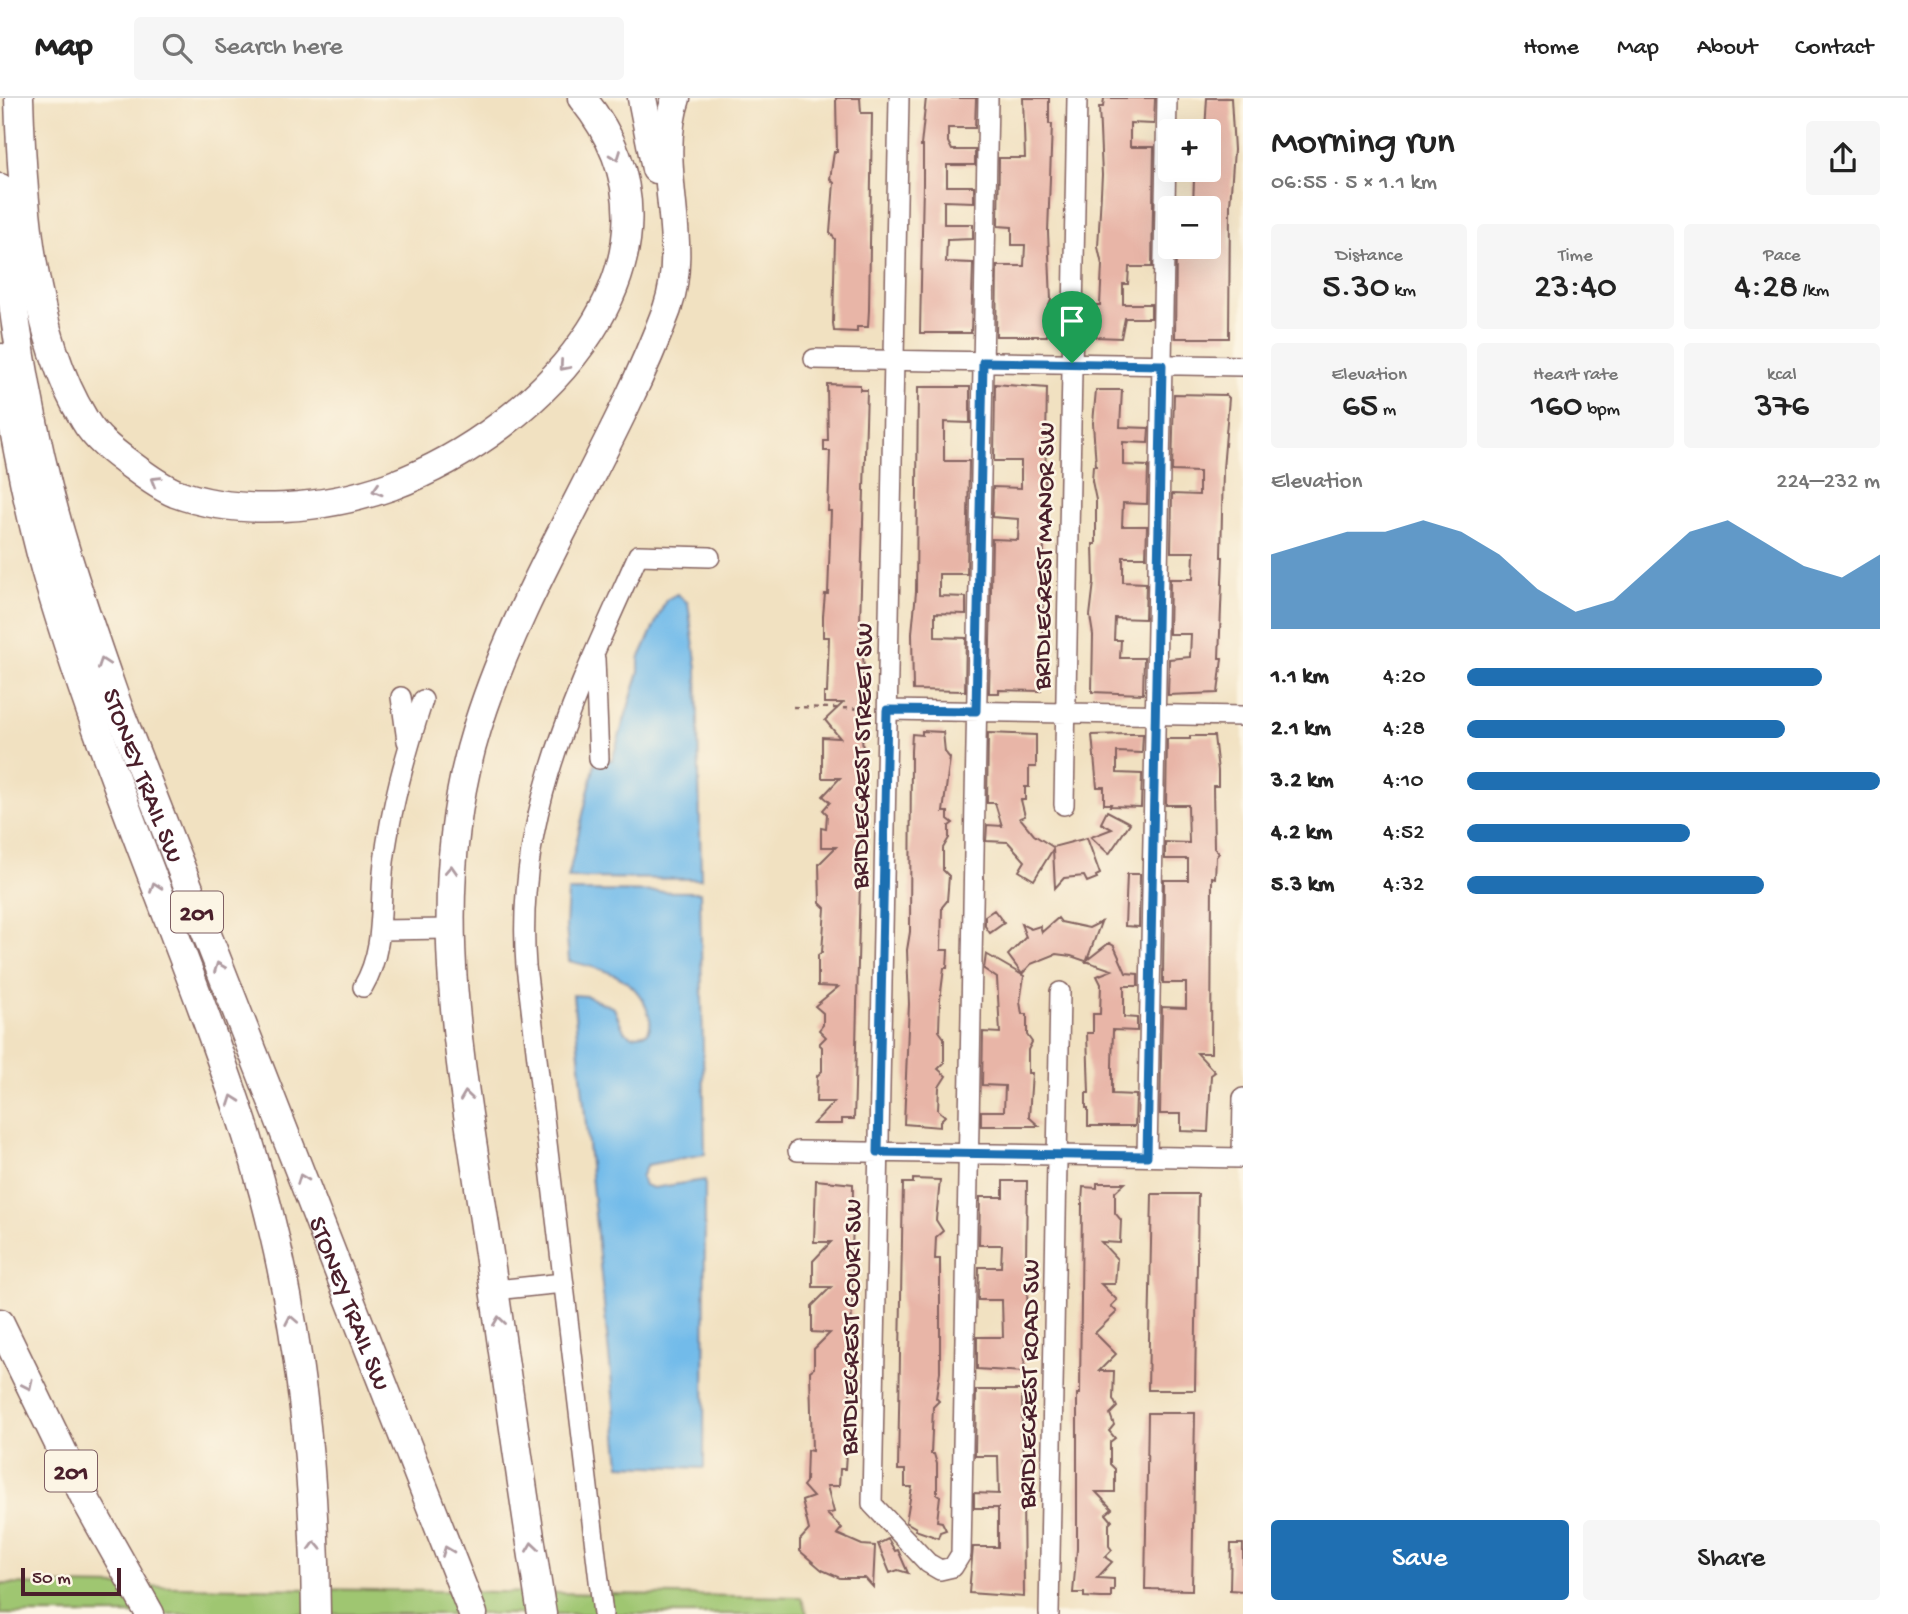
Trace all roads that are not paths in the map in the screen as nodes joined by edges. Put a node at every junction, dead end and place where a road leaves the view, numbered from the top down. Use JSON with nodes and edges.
{"nodes":[{"id":1,"x":19,"y":98,"type":"edge"},
{"id":2,"x":582,"y":98,"type":"edge"},
{"id":3,"x":642,"y":98,"type":"edge"},
{"id":4,"x":676,"y":98,"type":"edge"},
{"id":5,"x":899,"y":98,"type":"edge"},
{"id":6,"x":988,"y":98,"type":"edge"},
{"id":7,"x":1077,"y":98,"type":"edge"},
{"id":8,"x":1167,"y":98,"type":"edge"},
{"id":9,"x":0,"y":188,"type":"edge"},
{"id":10,"x":0,"y":345,"type":"edge"},
{"id":11,"x":647,"y":351,"type":"junction"},
{"id":12,"x":814,"y":359,"type":"dead end"},
{"id":13,"x":893,"y":360,"type":"junction"},
{"id":14,"x":983,"y":362,"type":"junction"},
{"id":15,"x":1072,"y":363,"type":"junction"},
{"id":16,"x":1162,"y":365,"type":"junction"},
{"id":17,"x":1243,"y":366,"type":"edge"},
{"id":18,"x":709,"y":557,"type":"dead end"},
{"id":19,"x":594,"y":654,"type":"junction"},
{"id":20,"x":401,"y":697,"type":"dead end"},
{"id":21,"x":424,"y":700,"type":"dead end"},
{"id":22,"x":887,"y":710,"type":"junction"},
{"id":23,"x":976,"y":711,"type":"junction"},
{"id":24,"x":1066,"y":713,"type":"junction"},
{"id":25,"x":1155,"y":714,"type":"junction"},
{"id":26,"x":1243,"y":716,"type":"edge"},
{"id":27,"x":408,"y":748,"type":"junction"},
{"id":28,"x":599,"y":759,"type":"dead end"},
{"id":29,"x":1064,"y":806,"type":"dead end"},
{"id":30,"x":449,"y":929,"type":"junction"},
{"id":31,"x":380,"y":930,"type":"junction"},
{"id":32,"x":363,"y":987,"type":"dead end"},
{"id":33,"x":1060,"y":992,"type":"dead end"},
{"id":34,"x":1243,"y":1098,"type":"edge"},
{"id":35,"x":798,"y":1151,"type":"dead end"},
{"id":36,"x":878,"y":1152,"type":"junction"},
{"id":37,"x":968,"y":1154,"type":"junction"},
{"id":38,"x":1057,"y":1155,"type":"junction"},
{"id":39,"x":1147,"y":1156,"type":"junction"},
{"id":40,"x":1242,"y":1158,"type":"edge"},
{"id":41,"x":563,"y":1283,"type":"junction"},
{"id":42,"x":495,"y":1290,"type":"junction"},
{"id":43,"x":0,"y":1323,"type":"edge"},
{"id":44,"x":150,"y":1614,"type":"edge"},
{"id":45,"x":316,"y":1614,"type":"edge"},
{"id":46,"x":472,"y":1614,"type":"edge"},
{"id":47,"x":542,"y":1614,"type":"edge"},
{"id":48,"x":603,"y":1614,"type":"edge"},
{"id":49,"x":1049,"y":1614,"type":"edge"}],
"edges":[{"from":2,"to":1,"type":"highway","one_way":true},
{"from":3,"to":11,"type":"highway"},
{"from":4,"to":11,"type":"highway"},
{"from":5,"to":13,"type":"street","name":"BRIDLECREST STREET SW"},
{"from":6,"to":14,"type":"street"},
{"from":7,"to":15,"type":"street","name":"BRIDLECREST MANOR SW"},
{"from":8,"to":16,"type":"street"},
{"from":46,"to":9,"type":"highway","name":"STONEY TRAIL SW","number":"201","one_way":true},
{"from":45,"to":10,"type":"highway","one_way":true},
{"from":30,"to":11,"type":"highway","one_way":true},
{"from":12,"to":13,"type":"street"},
{"from":13,"to":14,"type":"street"},
{"from":13,"to":22,"type":"street","name":"BRIDLECREST STREET SW"},
{"from":14,"to":15,"type":"street"},
{"from":14,"to":23,"type":"street"},
{"from":15,"to":16,"type":"street"},
{"from":15,"to":24,"type":"street","name":"BRIDLECREST MANOR SW"},
{"from":16,"to":17,"type":"street"},
{"from":16,"to":25,"type":"street"},
{"from":18,"to":19,"type":"street"},
{"from":19,"to":28,"type":"street"},
{"from":19,"to":41,"type":"street"},
{"from":20,"to":27,"type":"street"},
{"from":21,"to":27,"type":"street"},
{"from":22,"to":23,"type":"street"},
{"from":22,"to":36,"type":"street","name":"BRIDLECREST STREET SW"},
{"from":23,"to":24,"type":"street"},
{"from":23,"to":37,"type":"street"},
{"from":24,"to":25,"type":"street"},
{"from":24,"to":29,"type":"street","name":"BRIDLECREST MANOR SW"},
{"from":25,"to":26,"type":"street"},
{"from":25,"to":39,"type":"street"},
{"from":27,"to":31,"type":"street"},
{"from":30,"to":31,"type":"street"},
{"from":42,"to":30,"type":"highway","one_way":true},
{"from":31,"to":32,"type":"street"},
{"from":33,"to":38,"type":"street","name":"BRIDLECREST ROAD SW"},
{"from":34,"to":40,"type":"street"},
{"from":35,"to":36,"type":"street"},
{"from":36,"to":37,"type":"street"},
{"from":36,"to":37,"type":"street","name":"BRIDLECREST COURT SW"},
{"from":37,"to":38,"type":"street"},
{"from":38,"to":39,"type":"street"},
{"from":38,"to":49,"type":"street","name":"BRIDLECREST ROAD SW"},
{"from":39,"to":40,"type":"street"},
{"from":41,"to":42,"type":"street"},
{"from":41,"to":48,"type":"street"},
{"from":47,"to":42,"type":"highway","one_way":true},
{"from":43,"to":44,"type":"highway","number":"201","one_way":true}]}
